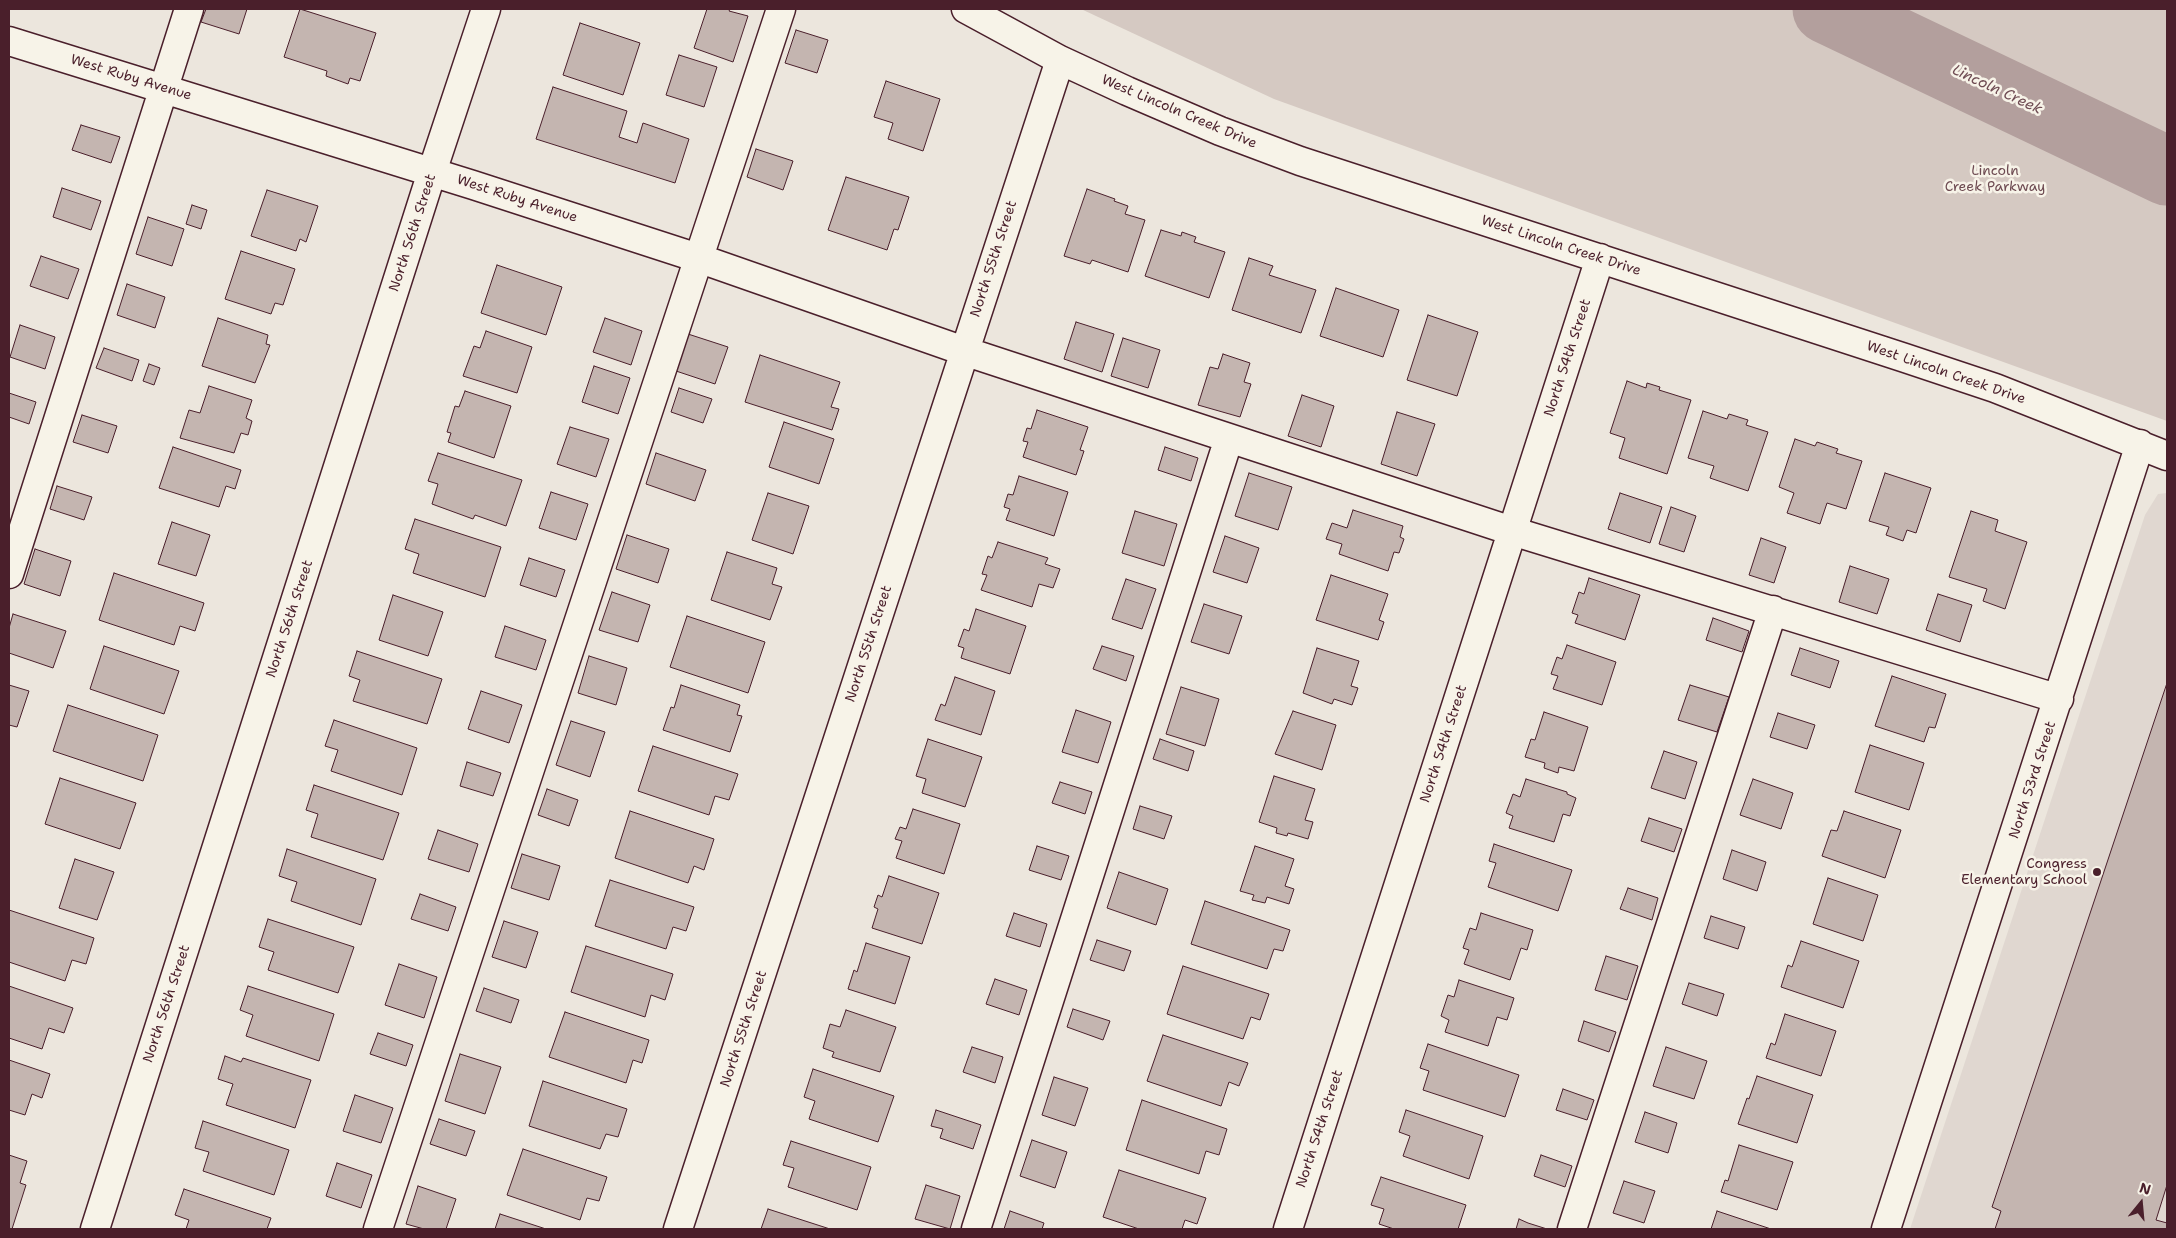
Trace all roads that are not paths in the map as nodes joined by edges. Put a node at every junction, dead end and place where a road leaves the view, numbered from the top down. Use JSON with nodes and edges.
{"nodes":[{"id":1,"x":188,"y":9,"type":"edge"},
{"id":2,"x":486,"y":9,"type":"edge"},
{"id":3,"x":781,"y":9,"type":"edge"},
{"id":4,"x":966,"y":9,"type":"edge"},
{"id":5,"x":9,"y":41,"type":"edge"},
{"id":6,"x":1060,"y":60,"type":"junction"},
{"id":7,"x":164,"y":88,"type":"junction"},
{"id":8,"x":432,"y":172,"type":"junction"},
{"id":9,"x":698,"y":258,"type":"junction"},
{"id":10,"x":1600,"y":258,"type":"junction"},
{"id":11,"x":964,"y":351,"type":"junction"},
{"id":12,"x":1228,"y":438,"type":"junction"},
{"id":13,"x":2140,"y":444,"type":"junction"},
{"id":14,"x":2167,"y":456,"type":"edge"},
{"id":15,"x":1512,"y":531,"type":"junction"},
{"id":16,"x":9,"y":574,"type":"edge"},
{"id":17,"x":1773,"y":610,"type":"junction"},
{"id":18,"x":2059,"y":699,"type":"junction"},
{"id":19,"x":95,"y":1229,"type":"edge"},
{"id":20,"x":378,"y":1229,"type":"edge"},
{"id":21,"x":678,"y":1229,"type":"edge"},
{"id":22,"x":976,"y":1229,"type":"edge"},
{"id":23,"x":1288,"y":1229,"type":"edge"},
{"id":24,"x":1572,"y":1229,"type":"edge"},
{"id":25,"x":1886,"y":1229,"type":"edge"}],
"edges":[{"from":1,"to":7,"type":"street"},
{"from":2,"to":8,"type":"street","name":"North 56th Street"},
{"from":3,"to":9,"type":"street"},
{"from":4,"to":6,"type":"street","name":"West Lincoln Creek Drive"},
{"from":5,"to":7,"type":"street","name":"West Ruby Avenue"},
{"from":6,"to":10,"type":"street","name":"West Lincoln Creek Drive"},
{"from":6,"to":11,"type":"street","name":"North 55th Street"},
{"from":7,"to":8,"type":"street","name":"West Ruby Avenue"},
{"from":7,"to":16,"type":"street"},
{"from":8,"to":9,"type":"street","name":"West Ruby Avenue"},
{"from":8,"to":19,"type":"street","name":"North 56th Street"},
{"from":9,"to":11,"type":"street","name":"West Ruby Avenue"},
{"from":9,"to":20,"type":"street"},
{"from":10,"to":13,"type":"street","name":"West Lincoln Creek Drive"},
{"from":10,"to":15,"type":"street","name":"North 54th Street"},
{"from":11,"to":12,"type":"street","name":"West Ruby Avenue"},
{"from":11,"to":21,"type":"street","name":"North 55th Street"},
{"from":12,"to":15,"type":"street","name":"West Ruby Avenue"},
{"from":12,"to":22,"type":"street"},
{"from":13,"to":14,"type":"street","name":"West Lincoln Creek Drive"},
{"from":13,"to":18,"type":"street","name":"North 53rd Street"},
{"from":15,"to":17,"type":"street","name":"West Ruby Avenue"},
{"from":15,"to":23,"type":"street","name":"North 54th Street"},
{"from":17,"to":18,"type":"street","name":"West Ruby Avenue"},
{"from":17,"to":24,"type":"street"},
{"from":18,"to":25,"type":"street","name":"North 53rd Street"}]}
